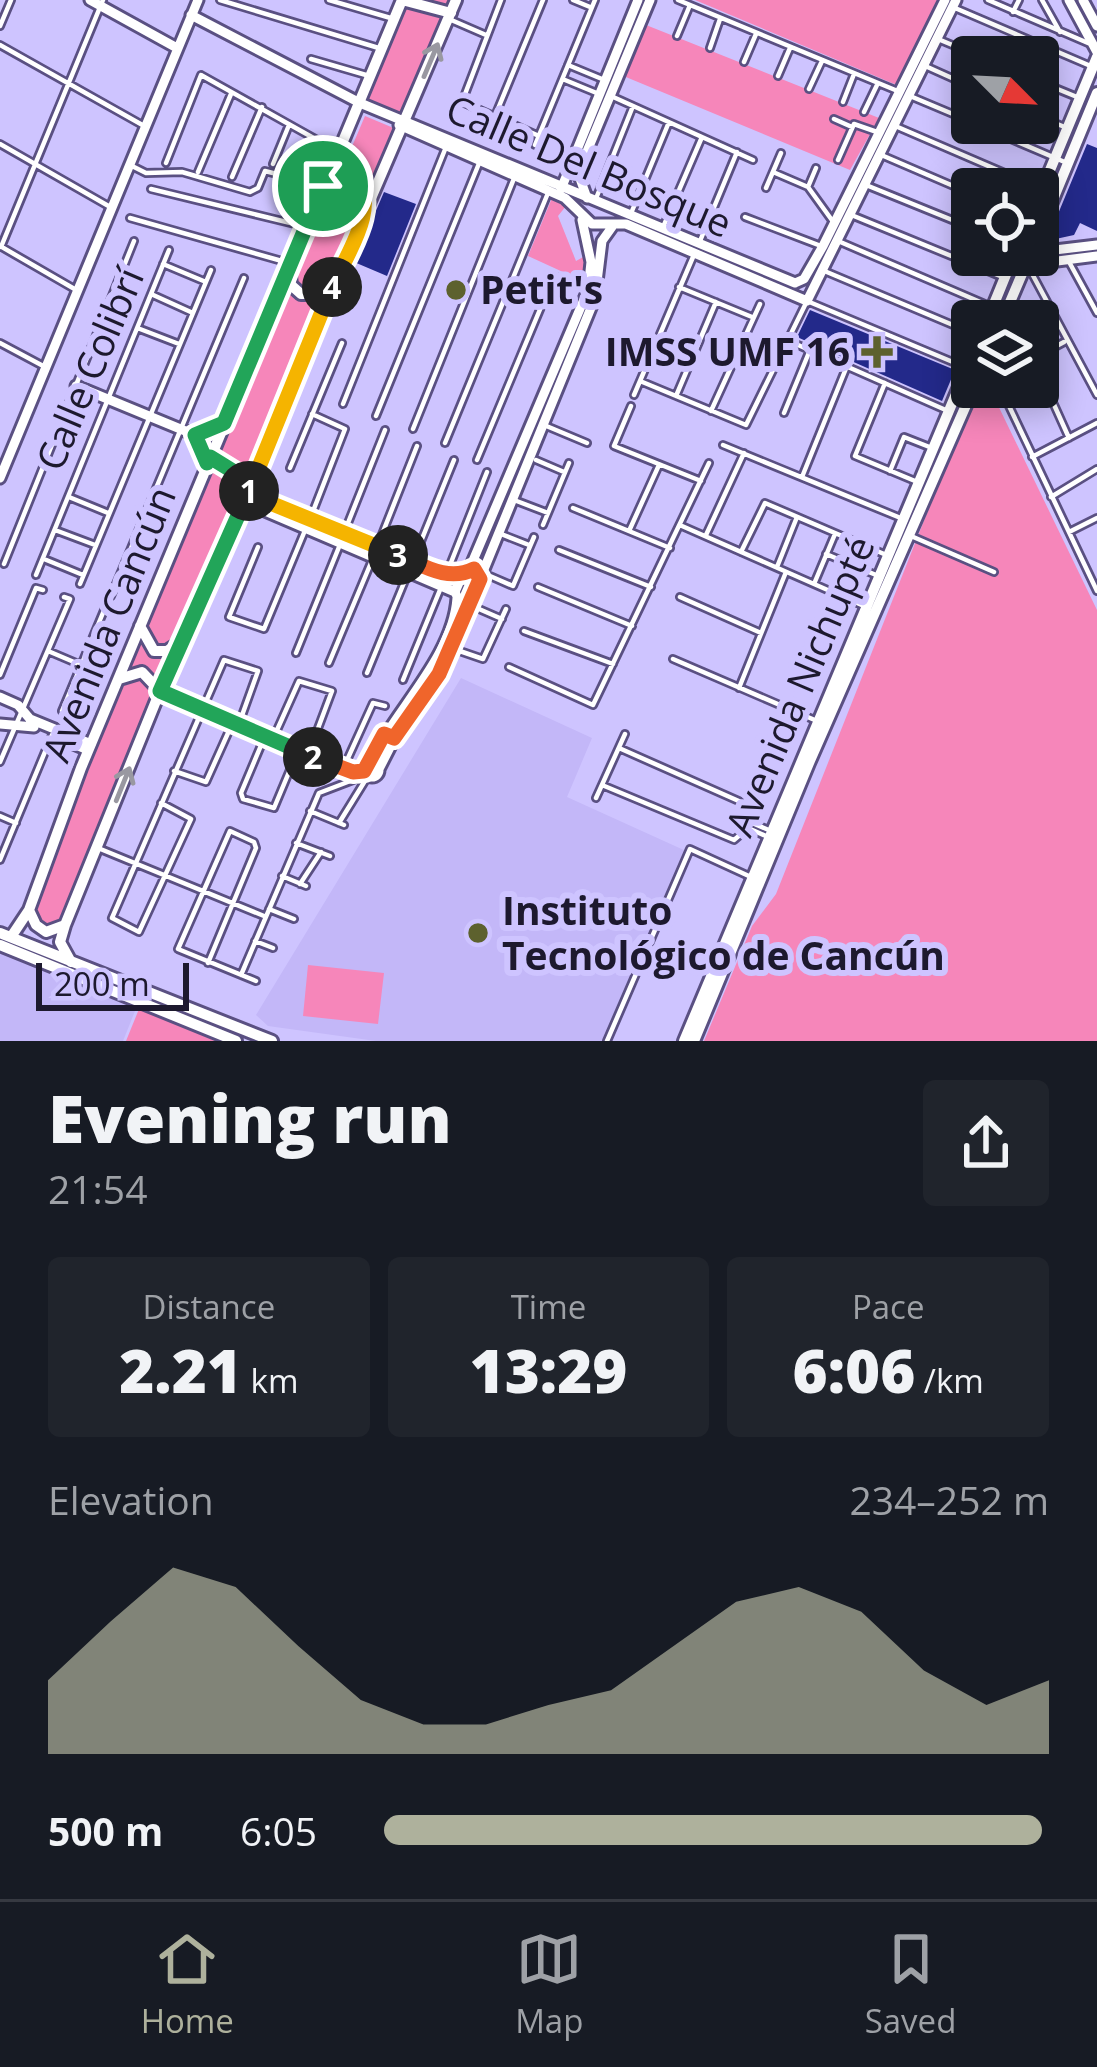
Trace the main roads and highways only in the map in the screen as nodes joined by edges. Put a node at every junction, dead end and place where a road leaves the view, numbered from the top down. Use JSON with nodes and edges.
{"nodes":[{"id":1,"x":402,"y":0,"type":"edge"},
{"id":2,"x":456,"y":0,"type":"edge"},
{"id":3,"x":450,"y":16,"type":"junction"},
{"id":4,"x":1095,"y":55,"type":"edge"},
{"id":5,"x":1097,"y":93,"type":"edge"},
{"id":6,"x":1051,"y":168,"type":"edge"},
{"id":7,"x":1059,"y":185,"type":"edge"},
{"id":8,"x":323,"y":186,"type":"junction"},
{"id":9,"x":367,"y":207,"type":"junction"},
{"id":10,"x":289,"y":263,"type":"junction"},
{"id":11,"x":335,"y":281,"type":"junction"},
{"id":12,"x":951,"y":407,"type":"edge"},
{"id":13,"x":963,"y":408,"type":"edge"},
{"id":14,"x":939,"y":451,"type":"junction"},
{"id":15,"x":870,"y":609,"type":"junction"},
{"id":16,"x":140,"y":626,"type":"junction"},
{"id":17,"x":182,"y":639,"type":"junction"},
{"id":18,"x":119,"y":679,"type":"junction"},
{"id":19,"x":160,"y":691,"type":"junction"},
{"id":20,"x":805,"y":762,"type":"junction"},
{"id":21,"x":29,"y":910,"type":"junction"},
{"id":22,"x":65,"y":925,"type":"junction"},
{"id":23,"x":4,"y":938,"type":"edge"},
{"id":24,"x":71,"y":962,"type":"junction"},
{"id":25,"x":147,"y":993,"type":"junction"},
{"id":26,"x":186,"y":1020,"type":"junction"},
{"id":27,"x":256,"y":1038,"type":"edge"},
{"id":28,"x":236,"y":1041,"type":"edge"},
{"id":29,"x":272,"y":1041,"type":"edge"},
{"id":30,"x":684,"y":1041,"type":"edge"},
{"id":31,"x":694,"y":1041,"type":"edge"}],
"edges":[{"from":1,"to":3,"type":"main road"},
{"from":1,"to":8,"type":"main road","name":"Avenida Cancún"},
{"from":2,"to":3,"type":"main road","name":"Avenida Cancún"},
{"from":9,"to":3,"type":"main road","name":"Avenida Cancún","one_way":true},
{"from":4,"to":6,"type":"main road"},
{"from":5,"to":7,"type":"main road"},
{"from":8,"to":9,"type":"main road"},
{"from":8,"to":10,"type":"main road","name":"Avenida Cancún"},
{"from":9,"to":11,"type":"main road","name":"Avenida Cancún"},
{"from":10,"to":11,"type":"main road"},
{"from":10,"to":16,"type":"main road","name":"Avenida Cancún"},
{"from":11,"to":17,"type":"main road","name":"Avenida Cancún"},
{"from":12,"to":14,"type":"main road","name":"Avenida Nichupté"},
{"from":13,"to":14,"type":"main road","name":"Avenida Nichupté"},
{"from":14,"to":15,"type":"main road","name":"Avenida Nichupté"},
{"from":14,"to":15,"type":"main road","name":"Avenida Nichupté"},
{"from":15,"to":20,"type":"main road","name":"Avenida Nichupté"},
{"from":15,"to":20,"type":"main road","name":"Avenida Nichupté"},
{"from":16,"to":17,"type":"main road"},
{"from":16,"to":18,"type":"main road","name":"Avenida Cancún"},
{"from":17,"to":19,"type":"main road","name":"Avenida Cancún"},
{"from":18,"to":19,"type":"main road"},
{"from":18,"to":21,"type":"main road","name":"Avenida Cancún"},
{"from":22,"to":19,"type":"main road","name":"Avenida Cancún","one_way":true},
{"from":20,"to":30,"type":"main road","name":"Avenida Nichupté"},
{"from":20,"to":31,"type":"main road","name":"Avenida Nichupté"},
{"from":21,"to":22,"type":"main road"},
{"from":21,"to":23,"type":"main road","name":"Avenida Cancún"},
{"from":22,"to":24,"type":"main road"},
{"from":23,"to":24,"type":"main road"},
{"from":23,"to":26,"type":"main road"},
{"from":24,"to":25,"type":"main road"},
{"from":25,"to":26,"type":"main road"},
{"from":25,"to":27,"type":"main road"},
{"from":26,"to":28,"type":"main road"},
{"from":27,"to":29,"type":"main road"}]}
